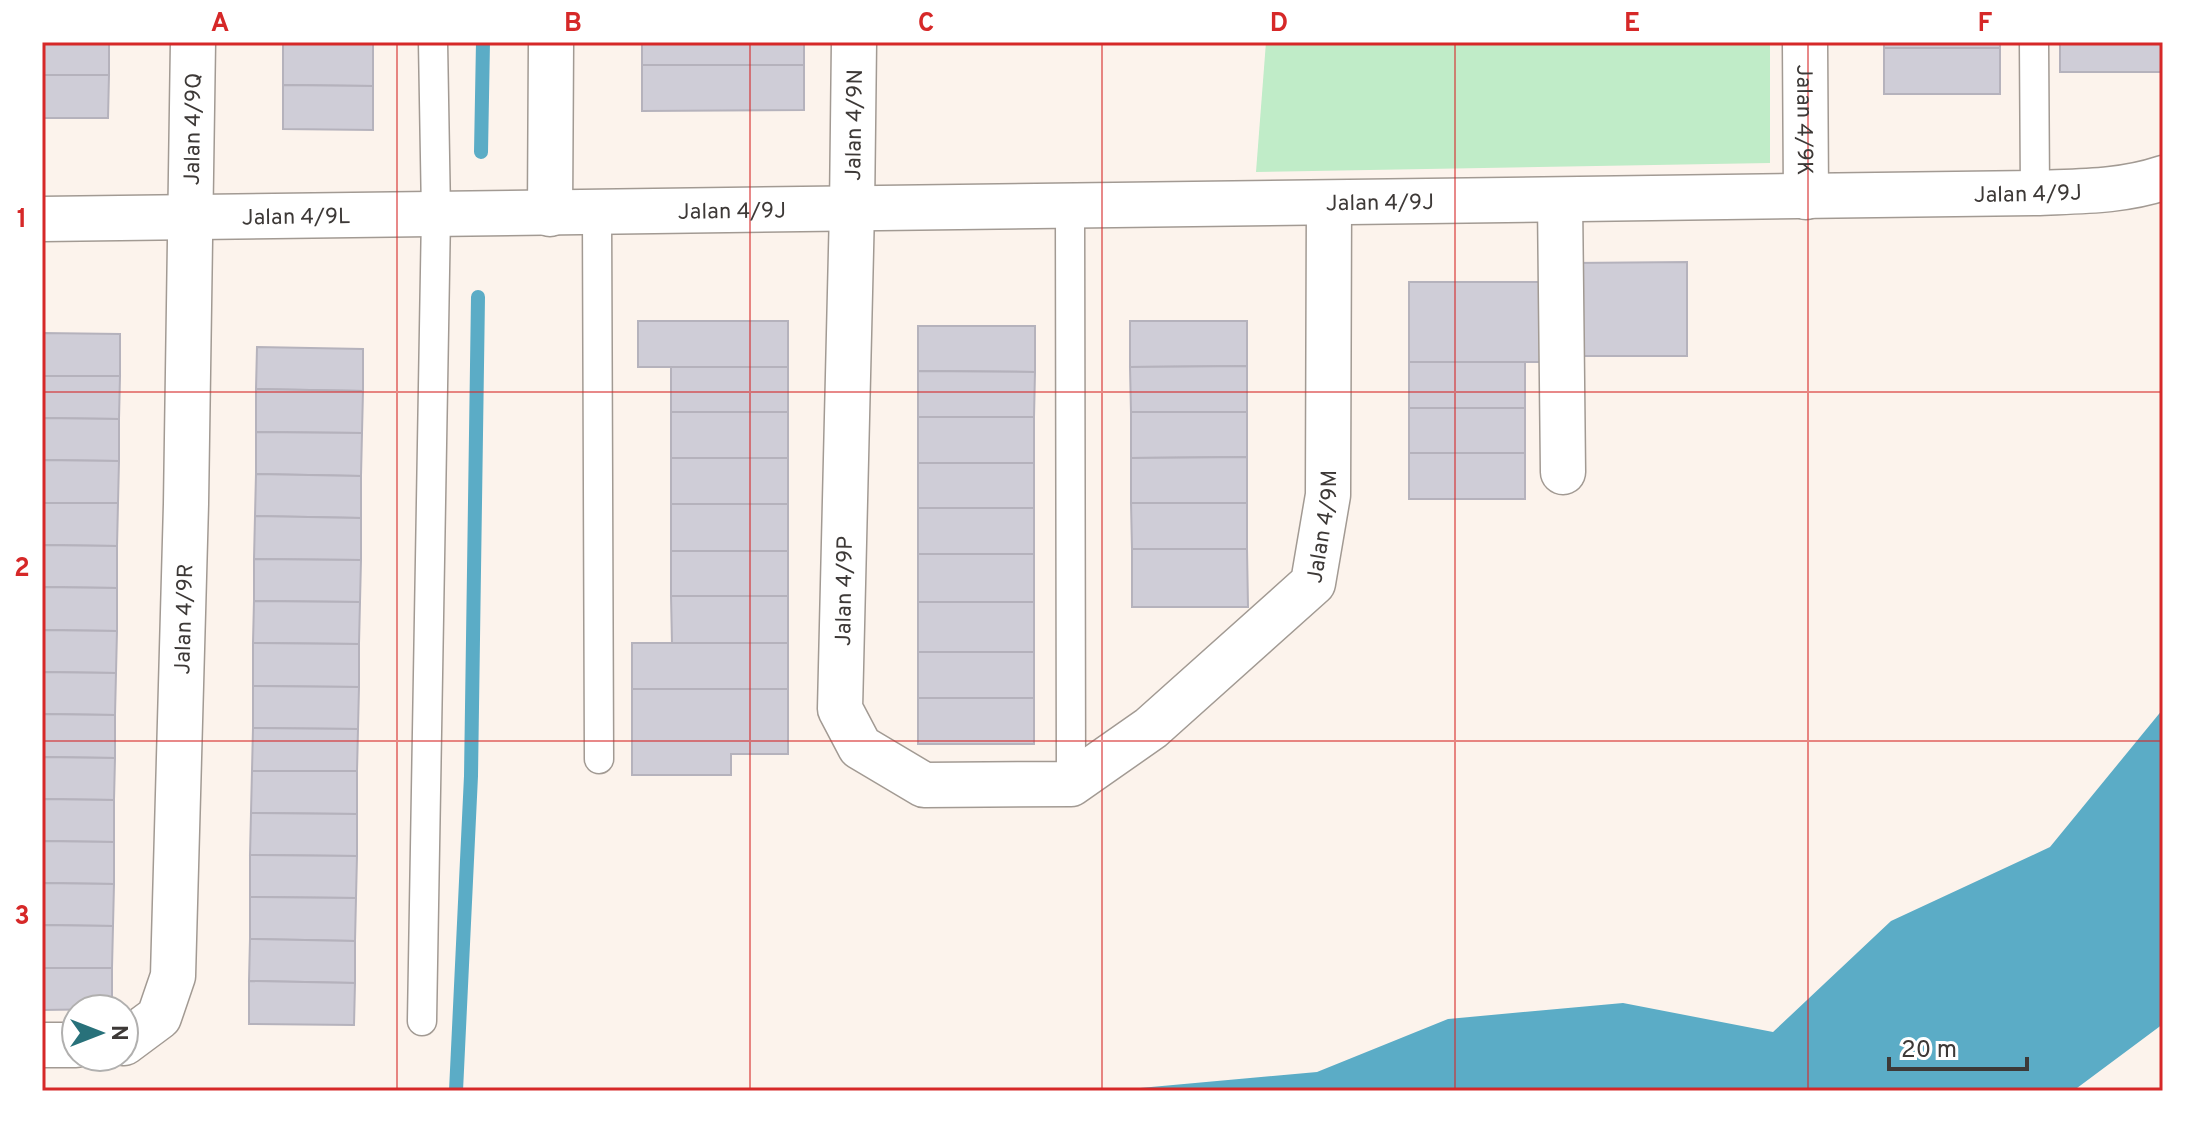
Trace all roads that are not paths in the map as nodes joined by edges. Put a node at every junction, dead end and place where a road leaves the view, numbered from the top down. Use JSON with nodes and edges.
{"nodes":[{"id":1,"x":193,"y":42,"type":"edge"},
{"id":2,"x":433,"y":42,"type":"edge"},
{"id":3,"x":551,"y":42,"type":"edge"},
{"id":4,"x":854,"y":42,"type":"edge"},
{"id":5,"x":1805,"y":42,"type":"edge"},
{"id":6,"x":2034,"y":42,"type":"edge"},
{"id":7,"x":2163,"y":178,"type":"edge"},
{"id":8,"x":2035,"y":193,"type":"junction"},
{"id":9,"x":1806,"y":197,"type":"junction"},
{"id":10,"x":1560,"y":200,"type":"junction"},
{"id":11,"x":1329,"y":203,"type":"junction"},
{"id":12,"x":1070,"y":205,"type":"junction"},
{"id":13,"x":852,"y":209,"type":"junction"},
{"id":14,"x":597,"y":213,"type":"junction"},
{"id":15,"x":436,"y":214,"type":"junction"},
{"id":16,"x":550,"y":214,"type":"junction"},
{"id":17,"x":191,"y":217,"type":"junction"},
{"id":18,"x":42,"y":219,"type":"edge"},
{"id":19,"x":1563,"y":472,"type":"dead end"},
{"id":20,"x":599,"y":759,"type":"dead end"},
{"id":21,"x":1071,"y":784,"type":"junction"},
{"id":22,"x":422,"y":1021,"type":"dead end"},
{"id":23,"x":140,"y":1031,"type":"edge"}],
"edges":[{"from":1,"to":17,"type":"street","name":"Jalan 4/9Q"},
{"from":2,"to":15,"type":"lane"},
{"from":3,"to":16,"type":"street"},
{"from":4,"to":13,"type":"street","name":"Jalan 4/9N"},
{"from":5,"to":9,"type":"street","name":"Jalan 4/9K"},
{"from":6,"to":8,"type":"lane"},
{"from":7,"to":8,"type":"street","name":"Jalan 4/9J"},
{"from":8,"to":9,"type":"street","name":"Jalan 4/9J"},
{"from":9,"to":10,"type":"street","name":"Jalan 4/9J"},
{"from":10,"to":11,"type":"street","name":"Jalan 4/9J"},
{"from":10,"to":19,"type":"street"},
{"from":11,"to":12,"type":"street","name":"Jalan 4/9J"},
{"from":11,"to":21,"type":"street","name":"Jalan 4/9M"},
{"from":12,"to":13,"type":"street","name":"Jalan 4/9J"},
{"from":12,"to":21,"type":"lane"},
{"from":13,"to":14,"type":"street","name":"Jalan 4/9J"},
{"from":13,"to":21,"type":"street","name":"Jalan 4/9P"},
{"from":14,"to":16,"type":"street","name":"Jalan 4/9L"},
{"from":14,"to":20,"type":"lane"},
{"from":15,"to":16,"type":"street","name":"Jalan 4/9L"},
{"from":15,"to":17,"type":"street","name":"Jalan 4/9L"},
{"from":15,"to":22,"type":"lane"},
{"from":17,"to":18,"type":"street","name":"Jalan 4/9L"},
{"from":17,"to":23,"type":"street","name":"Jalan 4/9R"}]}
